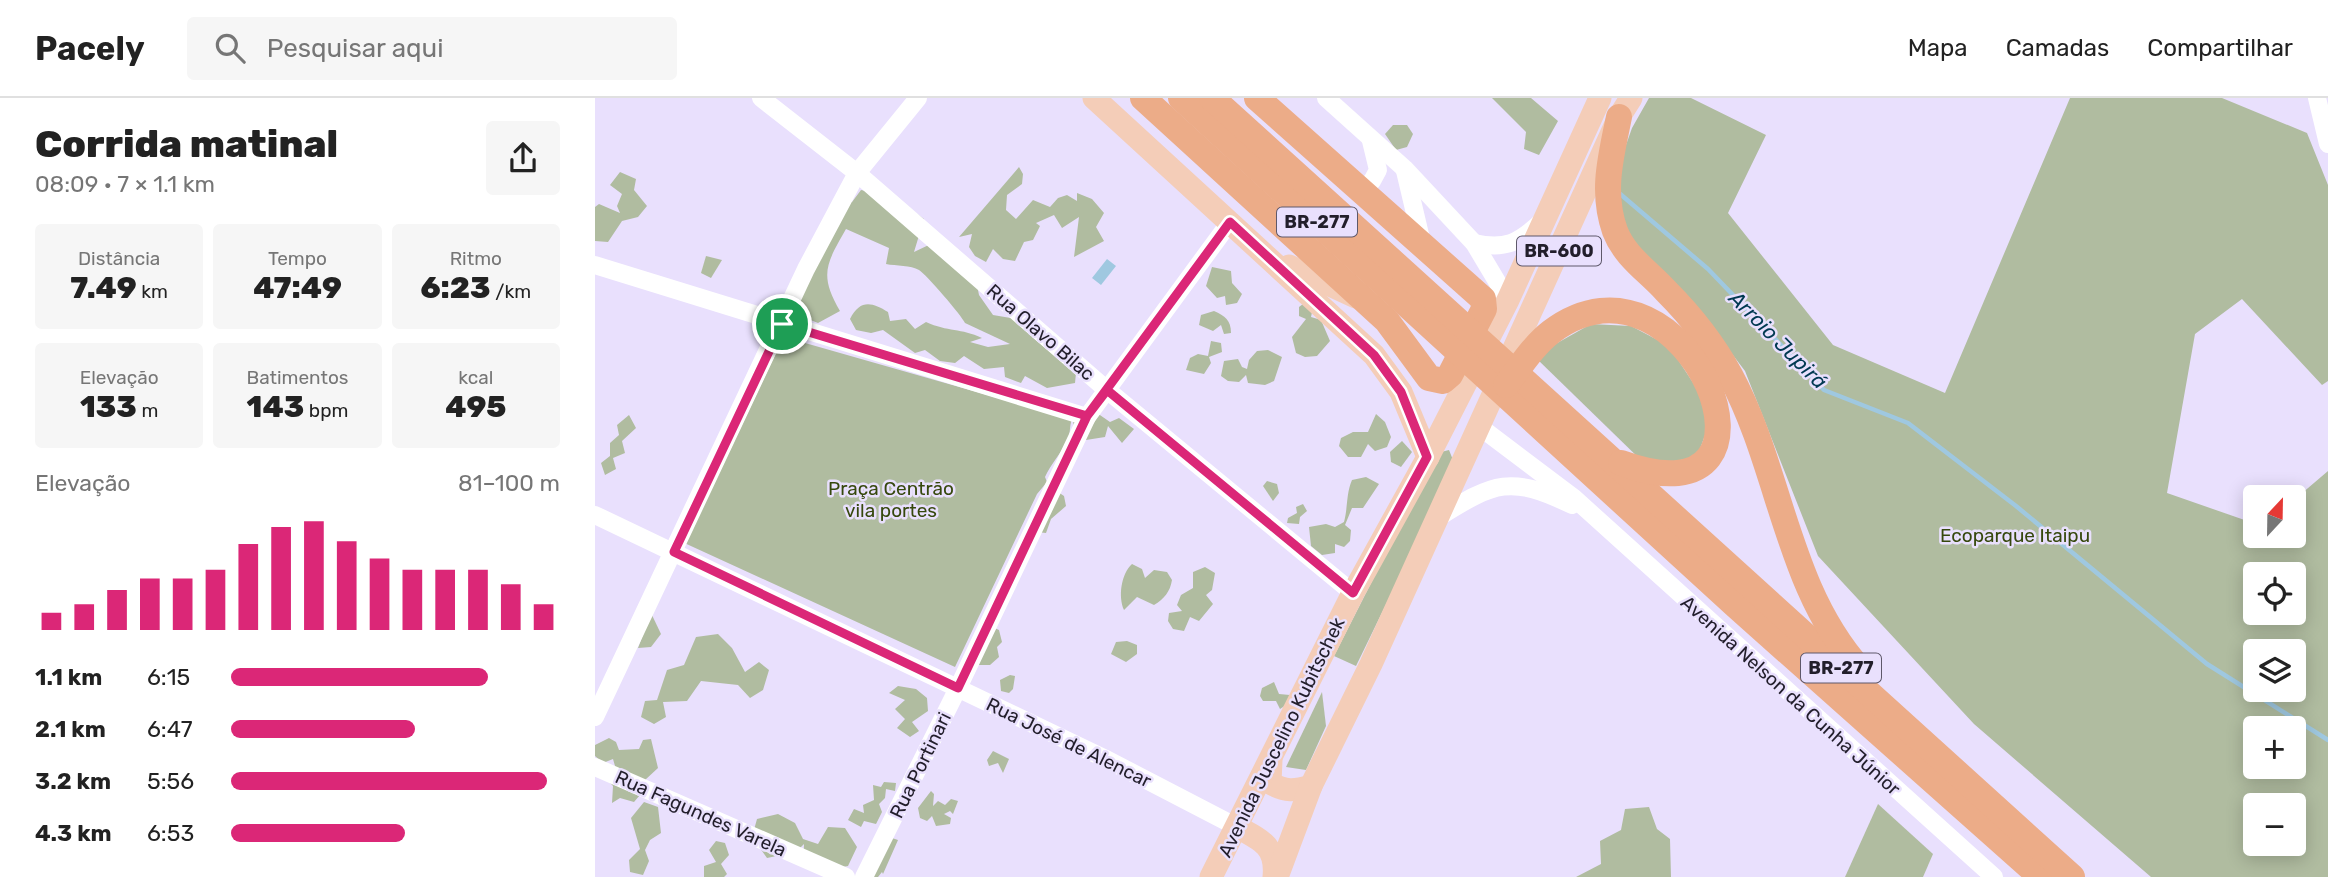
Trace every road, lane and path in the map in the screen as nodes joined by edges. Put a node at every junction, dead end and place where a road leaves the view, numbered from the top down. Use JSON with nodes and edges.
{"nodes":[{"id":1,"x":761,"y":98,"type":"edge"},
{"id":2,"x":918,"y":98,"type":"edge"},
{"id":3,"x":1094,"y":98,"type":"edge"},
{"id":4,"x":1143,"y":98,"type":"edge"},
{"id":5,"x":1181,"y":98,"type":"edge"},
{"id":6,"x":1212,"y":98,"type":"edge"},
{"id":7,"x":1257,"y":98,"type":"edge"},
{"id":8,"x":1326,"y":98,"type":"edge"},
{"id":9,"x":1600,"y":98,"type":"edge"},
{"id":10,"x":2316,"y":98,"type":"edge"},
{"id":11,"x":1625,"y":108,"type":"edge"},
{"id":12,"x":1370,"y":138,"type":"junction"},
{"id":13,"x":2328,"y":144,"type":"edge"},
{"id":14,"x":1405,"y":169,"type":"junction"},
{"id":15,"x":857,"y":173,"type":"junction"},
{"id":16,"x":1361,"y":191,"type":"junction"},
{"id":17,"x":1545,"y":218,"type":"junction"},
{"id":18,"x":1230,"y":222,"type":"junction"},
{"id":19,"x":1422,"y":243,"type":"junction"},
{"id":20,"x":1474,"y":243,"type":"junction"},
{"id":21,"x":1259,"y":248,"type":"junction"},
{"id":22,"x":595,"y":265,"type":"edge"},
{"id":23,"x":1508,"y":300,"type":"junction"},
{"id":24,"x":1368,"y":302,"type":"junction"},
{"id":25,"x":782,"y":324,"type":"junction"},
{"id":26,"x":1458,"y":335,"type":"junction"},
{"id":27,"x":1107,"y":390,"type":"junction"},
{"id":28,"x":1523,"y":396,"type":"junction"},
{"id":29,"x":1087,"y":416,"type":"junction"},
{"id":30,"x":1484,"y":416,"type":"junction"},
{"id":31,"x":1427,"y":457,"type":"junction"},
{"id":32,"x":1610,"y":460,"type":"junction"},
{"id":33,"x":1588,"y":513,"type":"junction"},
{"id":34,"x":595,"y":515,"type":"edge"},
{"id":35,"x":1439,"y":517,"type":"junction"},
{"id":36,"x":674,"y":552,"type":"junction"},
{"id":37,"x":1353,"y":593,"type":"junction"},
{"id":38,"x":958,"y":688,"type":"junction"},
{"id":39,"x":595,"y":717,"type":"edge"},
{"id":40,"x":1933,"y":751,"type":"junction"},
{"id":41,"x":1272,"y":756,"type":"junction"},
{"id":42,"x":595,"y":767,"type":"edge"},
{"id":43,"x":1311,"y":786,"type":"junction"},
{"id":44,"x":1237,"y":827,"type":"junction"},
{"id":45,"x":1991,"y":876,"type":"edge"},
{"id":46,"x":846,"y":877,"type":"edge"},
{"id":47,"x":864,"y":877,"type":"edge"},
{"id":48,"x":1211,"y":877,"type":"edge"},
{"id":49,"x":1275,"y":877,"type":"edge"},
{"id":50,"x":2041,"y":877,"type":"edge"},
{"id":51,"x":2071,"y":877,"type":"edge"}],
"edges":[{"from":1,"to":15,"type":"street","name":"Rua Olavo Bilac"},
{"from":2,"to":15,"type":"street"},
{"from":3,"to":18,"type":"main road"},
{"from":4,"to":24,"type":"highway"},
{"from":5,"to":26,"type":"highway","number":"BR-277"},
{"from":6,"to":26,"type":"highway","number":"BR-277"},
{"from":7,"to":16,"type":"highway"},
{"from":8,"to":12,"type":"street"},
{"from":9,"to":17,"type":"main road","number":"BR-600"},
{"from":10,"to":13,"type":"street"},
{"from":11,"to":30,"type":"main road","number":"BR-600"},
{"from":11,"to":40,"type":"highway"},
{"from":12,"to":14,"type":"street"},
{"from":12,"to":16,"type":"street"},
{"from":14,"to":19,"type":"street"},
{"from":14,"to":20,"type":"street"},
{"from":15,"to":25,"type":"street"},
{"from":15,"to":27,"type":"street","name":"Rua Olavo Bilac"},
{"from":16,"to":19,"type":"highway"},
{"from":17,"to":20,"type":"street"},
{"from":17,"to":23,"type":"main road","number":"BR-600"},
{"from":18,"to":21,"type":"main road"},
{"from":18,"to":27,"type":"street","name":"Rua Portinari"},
{"from":19,"to":24,"type":"highway"},
{"from":20,"to":23,"type":"street"},
{"from":21,"to":24,"type":"main road"},
{"from":21,"to":31,"type":"main road"},
{"from":22,"to":25,"type":"street"},
{"from":23,"to":31,"type":"main road","name":"Avenida Juscelino Kubitschek"},
{"from":25,"to":29,"type":"street"},
{"from":25,"to":36,"type":"street"},
{"from":26,"to":28,"type":"highway","number":"BR-277"},
{"from":27,"to":29,"type":"street","name":"Rua Portinari"},
{"from":27,"to":37,"type":"street","name":"Rua Olavo Bilac"},
{"from":28,"to":32,"type":"highway","number":"BR-277"},
{"from":28,"to":50,"type":"highway","number":"BR-277"},
{"from":29,"to":38,"type":"street","name":"Rua Portinari"},
{"from":30,"to":32,"type":"highway"},
{"from":30,"to":33,"type":"street","name":"Avenida Nelson da Cunha Júnior"},
{"from":30,"to":35,"type":"main road"},
{"from":31,"to":37,"type":"main road","name":"Avenida Juscelino Kubitschek"},
{"from":32,"to":40,"type":"highway","number":"BR-277"},
{"from":33,"to":35,"type":"street","name":"Avenida Nelson da Cunha Júnior"},
{"from":33,"to":45,"type":"street","name":"Avenida Nelson da Cunha Júnior"},
{"from":34,"to":36,"type":"street","name":"Rua José de Alencar"},
{"from":35,"to":43,"type":"main road"},
{"from":36,"to":38,"type":"street","name":"Rua José de Alencar"},
{"from":36,"to":39,"type":"street"},
{"from":37,"to":41,"type":"main road","name":"Avenida Juscelino Kubitschek"},
{"from":38,"to":44,"type":"street","name":"Rua José de Alencar"},
{"from":38,"to":47,"type":"street","name":"Rua Portinari"},
{"from":40,"to":51,"type":"highway","number":"BR-277"},
{"from":41,"to":43,"type":"main road"},
{"from":41,"to":44,"type":"main road","name":"Avenida Juscelino Kubitschek"},
{"from":42,"to":46,"type":"street","name":"Rua Fagundes Varela"},
{"from":43,"to":49,"type":"main road"},
{"from":44,"to":48,"type":"main road","name":"Avenida Juscelino Kubitschek"},
{"from":44,"to":49,"type":"main road"}]}
